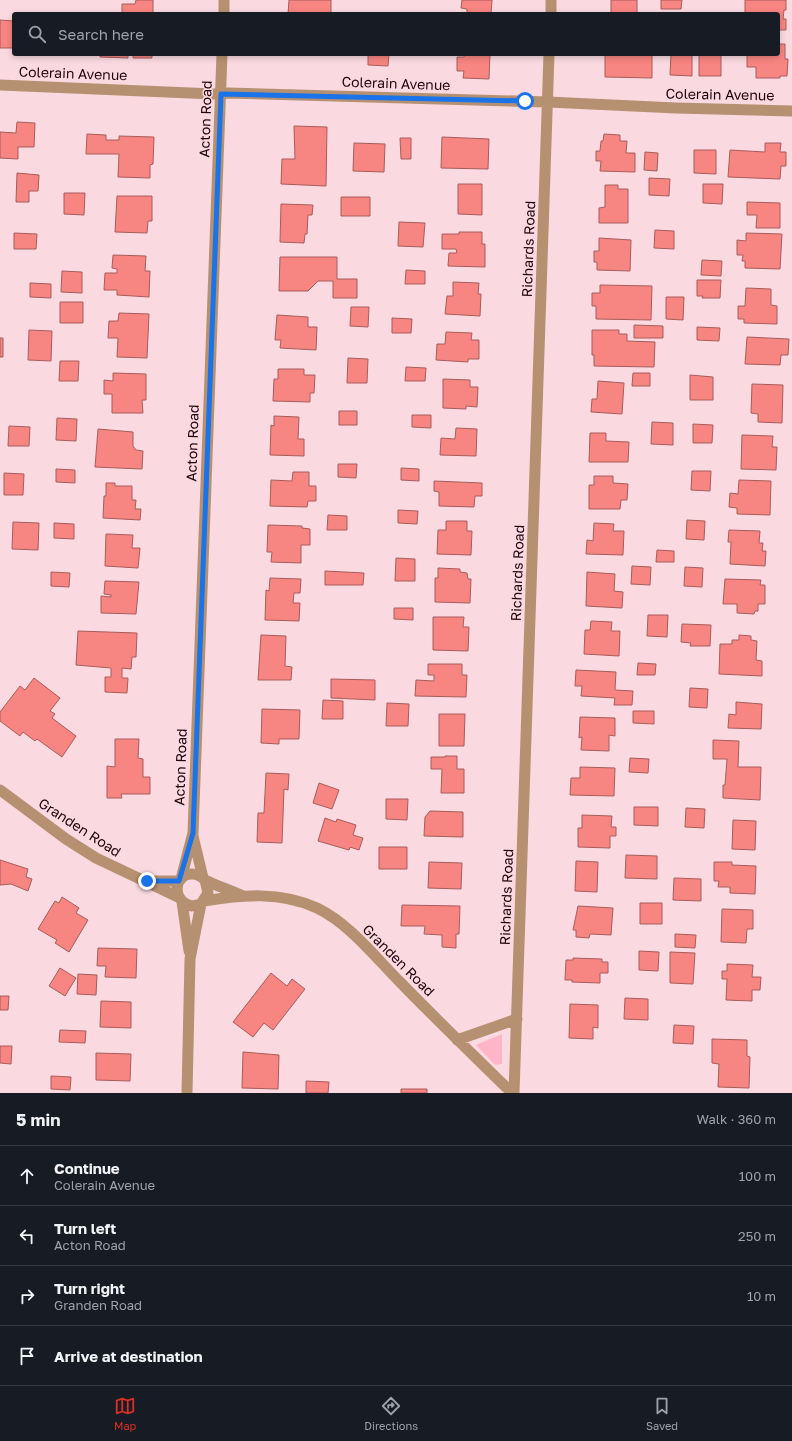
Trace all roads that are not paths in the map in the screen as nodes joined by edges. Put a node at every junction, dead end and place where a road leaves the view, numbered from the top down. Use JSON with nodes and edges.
{"nodes":[{"id":1,"x":224,"y":0,"type":"edge"},
{"id":2,"x":551,"y":0,"type":"edge"},
{"id":3,"x":224,"y":12,"type":"edge"},
{"id":4,"x":550,"y":12,"type":"edge"},
{"id":5,"x":222,"y":56,"type":"edge"},
{"id":6,"x":549,"y":56,"type":"edge"},
{"id":7,"x":0,"y":85,"type":"edge"},
{"id":8,"x":221,"y":94,"type":"junction"},
{"id":9,"x":548,"y":102,"type":"junction"},
{"id":10,"x":792,"y":110,"type":"edge"},
{"id":11,"x":0,"y":790,"type":"edge"},
{"id":12,"x":193,"y":833,"type":"junction"},
{"id":13,"x":204,"y":879,"type":"junction"},
{"id":14,"x":180,"y":880,"type":"junction"},
{"id":15,"x":147,"y":881,"type":"junction"},
{"id":16,"x":241,"y":895,"type":"junction"},
{"id":17,"x":180,"y":900,"type":"junction"},
{"id":18,"x":202,"y":902,"type":"junction"},
{"id":19,"x":190,"y":959,"type":"junction"},
{"id":20,"x":517,"y":1019,"type":"junction"},
{"id":21,"x":457,"y":1040,"type":"junction"},
{"id":22,"x":187,"y":1093,"type":"edge"},
{"id":23,"x":513,"y":1093,"type":"edge"}],
"edges":[{"from":1,"to":3,"type":"street"},
{"from":2,"to":4,"type":"street"},
{"from":5,"to":8,"type":"street","name":"Acton Road"},
{"from":6,"to":9,"type":"street","name":"Richards Road"},
{"from":7,"to":8,"type":"street","name":"Colerain Avenue"},
{"from":8,"to":9,"type":"street","name":"Colerain Avenue"},
{"from":8,"to":12,"type":"street","name":"Acton Road"},
{"from":9,"to":10,"type":"street","name":"Colerain Avenue"},
{"from":9,"to":20,"type":"street","name":"Richards Road"},
{"from":11,"to":15,"type":"street","name":"Granden Road"},
{"from":12,"to":13,"type":"street","name":"Acton Road"},
{"from":12,"to":14,"type":"street","name":"Acton Road"},
{"from":13,"to":14,"type":"street"},
{"from":13,"to":16,"type":"street","name":"Granden Road"},
{"from":13,"to":18,"type":"street"},
{"from":14,"to":15,"type":"street","name":"Granden Road"},
{"from":14,"to":17,"type":"street"},
{"from":15,"to":17,"type":"street","name":"Granden Road"},
{"from":16,"to":18,"type":"street","name":"Granden Road"},
{"from":16,"to":21,"type":"street","name":"Granden Road"},
{"from":17,"to":18,"type":"street"},
{"from":17,"to":19,"type":"street"},
{"from":18,"to":19,"type":"street"},
{"from":19,"to":22,"type":"street"},
{"from":20,"to":21,"type":"street"},
{"from":20,"to":23,"type":"street","name":"Richards Road"},
{"from":21,"to":23,"type":"street","name":"Granden Road"}]}
